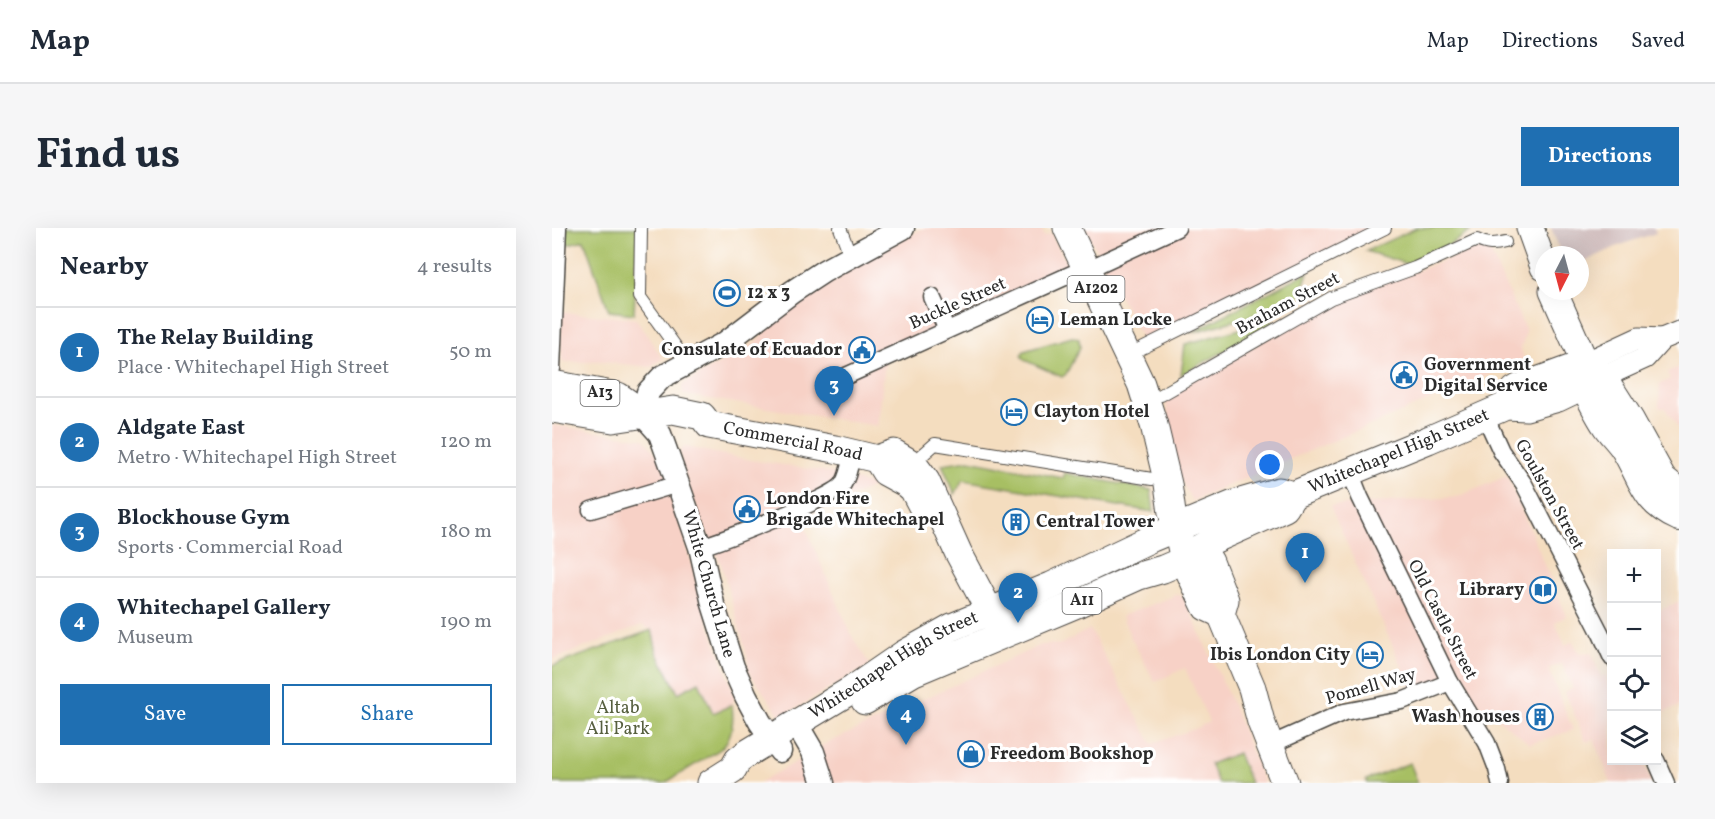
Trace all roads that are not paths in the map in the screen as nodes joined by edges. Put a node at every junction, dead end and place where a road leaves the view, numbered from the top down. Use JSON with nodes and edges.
{"nodes":[{"id":1,"x":558,"y":228,"type":"edge"},
{"id":2,"x":641,"y":228,"type":"edge"},
{"id":3,"x":840,"y":228,"type":"edge"},
{"id":4,"x":903,"y":228,"type":"edge"},
{"id":5,"x":1067,"y":228,"type":"edge"},
{"id":6,"x":1177,"y":228,"type":"edge"},
{"id":7,"x":1385,"y":228,"type":"edge"},
{"id":8,"x":1530,"y":228,"type":"edge"},
{"id":9,"x":1505,"y":242,"type":"dead end"},
{"id":10,"x":1536,"y":246,"type":"edge"},
{"id":11,"x":851,"y":257,"type":"junction"},
{"id":12,"x":1086,"y":269,"type":"junction"},
{"id":13,"x":932,"y":297,"type":"dead end"},
{"id":14,"x":1557,"y":300,"type":"edge"},
{"id":15,"x":947,"y":330,"type":"junction"},
{"id":16,"x":1670,"y":335,"type":"edge"},
{"id":17,"x":1140,"y":350,"type":"dead end"},
{"id":18,"x":688,"y":364,"type":"junction"},
{"id":19,"x":552,"y":369,"type":"edge"},
{"id":20,"x":1590,"y":375,"type":"junction"},
{"id":21,"x":846,"y":376,"type":"dead end"},
{"id":22,"x":552,"y":384,"type":"edge"},
{"id":23,"x":1161,"y":395,"type":"dead end"},
{"id":24,"x":552,"y":409,"type":"edge"},
{"id":25,"x":1495,"y":411,"type":"junction"},
{"id":26,"x":643,"y":415,"type":"junction"},
{"id":27,"x":864,"y":456,"type":"junction"},
{"id":28,"x":919,"y":458,"type":"dead end"},
{"id":29,"x":1350,"y":472,"type":"junction"},
{"id":30,"x":1156,"y":477,"type":"dead end"},
{"id":31,"x":678,"y":484,"type":"junction"},
{"id":32,"x":1679,"y":491,"type":"edge"},
{"id":33,"x":1293,"y":495,"type":"junction"},
{"id":34,"x":591,"y":510,"type":"dead end"},
{"id":35,"x":1679,"y":518,"type":"edge"},
{"id":36,"x":700,"y":547,"type":"junction"},
{"id":37,"x":1190,"y":548,"type":"junction"},
{"id":38,"x":983,"y":614,"type":"junction"},
{"id":39,"x":997,"y":638,"type":"junction"},
{"id":40,"x":1611,"y":657,"type":"edge"},
{"id":41,"x":1450,"y":682,"type":"junction"},
{"id":42,"x":801,"y":730,"type":"junction"},
{"id":43,"x":776,"y":744,"type":"junction"},
{"id":44,"x":1270,"y":745,"type":"junction"},
{"id":45,"x":1658,"y":765,"type":"edge"},
{"id":46,"x":722,"y":776,"type":"edge"},
{"id":47,"x":823,"y":783,"type":"edge"},
{"id":48,"x":1285,"y":783,"type":"edge"},
{"id":49,"x":1500,"y":783,"type":"edge"},
{"id":50,"x":1666,"y":783,"type":"edge"}],
"edges":[{"from":1,"to":19,"type":"street"},
{"from":2,"to":18,"type":"street"},
{"from":3,"to":11,"type":"street"},
{"from":4,"to":11,"type":"main road"},
{"from":5,"to":12,"type":"highway","number":"A1202"},
{"from":6,"to":12,"type":"street","name":"Buckle Street"},
{"from":7,"to":17,"type":"street","name":"Braham Street"},
{"from":8,"to":10,"type":"highway"},
{"from":9,"to":23,"type":"street","name":"Braham Street"},
{"from":11,"to":18,"type":"main road"},
{"from":12,"to":15,"type":"street","name":"Buckle Street"},
{"from":12,"to":37,"type":"highway","number":"A1202"},
{"from":13,"to":15,"type":"street"},
{"from":14,"to":20,"type":"highway"},
{"from":15,"to":21,"type":"street","name":"Buckle Street"},
{"from":16,"to":20,"type":"street"},
{"from":18,"to":26,"type":"main road"},
{"from":20,"to":25,"type":"highway","name":"Whitechapel High Street","number":"A11"},
{"from":20,"to":32,"type":"main road"},
{"from":20,"to":35,"type":"main road"},
{"from":22,"to":26,"type":"highway","number":"A13"},
{"from":24,"to":26,"type":"highway","name":"Commercial Road","number":"A13"},
{"from":25,"to":29,"type":"highway","name":"Whitechapel High Street","number":"A11"},
{"from":25,"to":40,"type":"street","name":"Goulston Street"},
{"from":26,"to":27,"type":"highway","name":"Commercial Road","number":"A13"},
{"from":26,"to":31,"type":"main road","name":"White Church Lane"},
{"from":27,"to":36,"type":"street"},
{"from":27,"to":38,"type":"highway","name":"Commercial Road"},
{"from":28,"to":30,"type":"street"},
{"from":29,"to":33,"type":"highway","name":"Whitechapel High Street","number":"A11"},
{"from":29,"to":41,"type":"street","name":"Old Castle Street"},
{"from":31,"to":34,"type":"street"},
{"from":31,"to":36,"type":"main road","name":"White Church Lane"},
{"from":33,"to":37,"type":"highway","name":"Whitechapel High Street","number":"A11"},
{"from":33,"to":37,"type":"highway","name":"Whitechapel High Street","number":"A11"},
{"from":36,"to":43,"type":"main road","name":"White Church Lane"},
{"from":37,"to":38,"type":"highway","name":"Whitechapel High Street","number":"A11"},
{"from":37,"to":39,"type":"highway","name":"Whitechapel High Street","number":"A11"},
{"from":37,"to":44,"type":"highway","number":"A1202"},
{"from":38,"to":39,"type":"highway","name":"Commercial Road"},
{"from":38,"to":42,"type":"highway","name":"Whitechapel High Street","number":"A11"},
{"from":39,"to":42,"type":"highway","name":"Whitechapel High Street","number":"A11"},
{"from":41,"to":44,"type":"street","name":"Pomell Way"},
{"from":41,"to":49,"type":"street","name":"Old Castle Street"},
{"from":42,"to":43,"type":"highway","number":"A11"},
{"from":42,"to":47,"type":"main road"},
{"from":43,"to":46,"type":"highway","number":"A11"},
{"from":44,"to":48,"type":"highway","number":"A1202"},
{"from":45,"to":50,"type":"street"}]}
